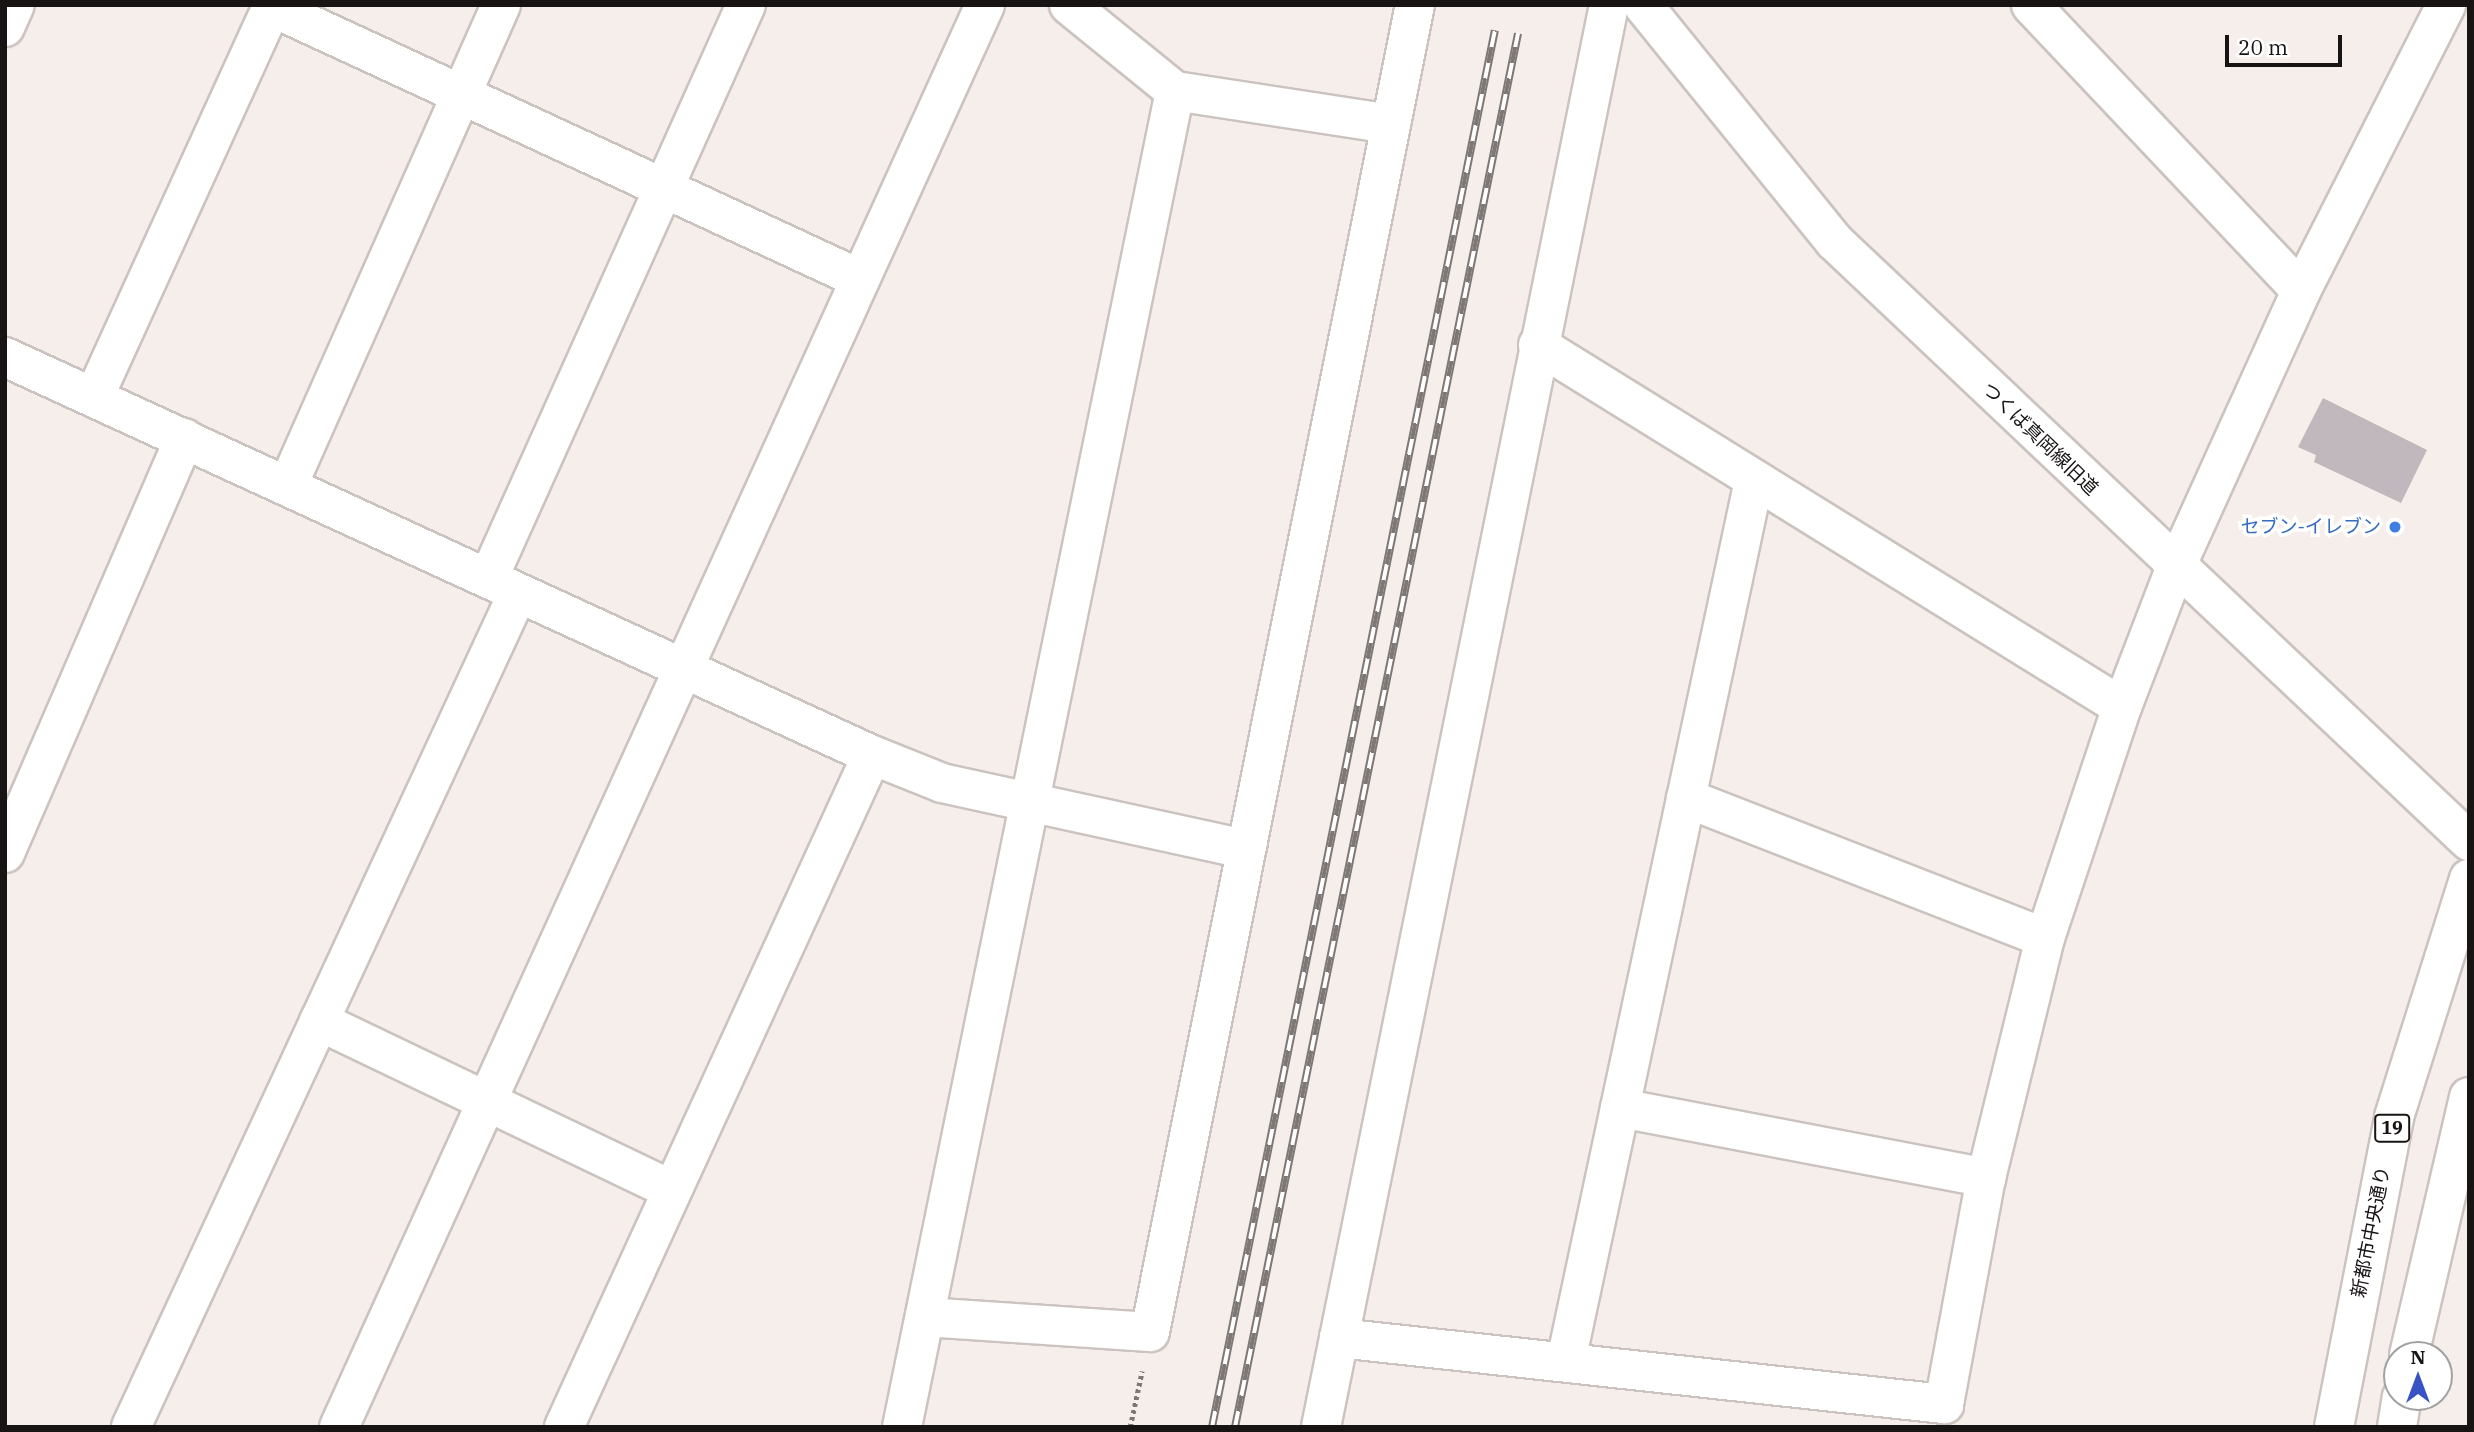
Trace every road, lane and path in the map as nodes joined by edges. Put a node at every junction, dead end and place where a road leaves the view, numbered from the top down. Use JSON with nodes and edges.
{"nodes":[{"id":1,"x":15,"y":5,"type":"edge"},
{"id":2,"x":501,"y":5,"type":"edge"},
{"id":3,"x":746,"y":5,"type":"edge"},
{"id":4,"x":985,"y":5,"type":"edge"},
{"id":5,"x":1069,"y":5,"type":"edge"},
{"id":6,"x":1415,"y":5,"type":"edge"},
{"id":7,"x":1609,"y":5,"type":"edge"},
{"id":8,"x":1643,"y":5,"type":"edge"},
{"id":9,"x":2031,"y":5,"type":"edge"},
{"id":10,"x":2445,"y":5,"type":"edge"},
{"id":11,"x":273,"y":6,"type":"edge"},
{"id":12,"x":5,"y":27,"type":"edge"},
{"id":13,"x":1175,"y":91,"type":"junction"},
{"id":14,"x":461,"y":95,"type":"junction"},
{"id":15,"x":1390,"y":124,"type":"junction"},
{"id":16,"x":664,"y":188,"type":"junction"},
{"id":17,"x":860,"y":279,"type":"junction"},
{"id":18,"x":2301,"y":291,"type":"junction"},
{"id":19,"x":1538,"y":345,"type":"junction"},
{"id":20,"x":5,"y":357,"type":"edge"},
{"id":21,"x":94,"y":397,"type":"junction"},
{"id":22,"x":184,"y":438,"type":"junction"},
{"id":23,"x":1754,"y":480,"type":"junction"},
{"id":24,"x":288,"y":485,"type":"junction"},
{"id":25,"x":2175,"y":569,"type":"junction"},
{"id":26,"x":504,"y":585,"type":"junction"},
{"id":27,"x":683,"y":669,"type":"junction"},
{"id":28,"x":2122,"y":707,"type":"junction"},
{"id":29,"x":872,"y":755,"type":"junction"},
{"id":30,"x":1686,"y":798,"type":"junction"},
{"id":31,"x":1028,"y":803,"type":"junction"},
{"id":32,"x":2469,"y":842,"type":"edge"},
{"id":33,"x":1245,"y":849,"type":"junction"},
{"id":34,"x":5,"y":853,"type":"edge"},
{"id":35,"x":2469,"y":879,"type":"edge"},
{"id":36,"x":2045,"y":938,"type":"junction"},
{"id":37,"x":319,"y":1021,"type":"junction"},
{"id":38,"x":2469,"y":1097,"type":"edge"},
{"id":39,"x":487,"y":1102,"type":"junction"},
{"id":40,"x":1620,"y":1108,"type":"junction"},
{"id":41,"x":1986,"y":1178,"type":"junction"},
{"id":42,"x":672,"y":1190,"type":"junction"},
{"id":43,"x":925,"y":1317,"type":"junction"},
{"id":44,"x":1150,"y":1332,"type":"junction"},
{"id":45,"x":1339,"y":1338,"type":"junction"},
{"id":46,"x":2412,"y":1341,"type":"edge"},
{"id":47,"x":1566,"y":1361,"type":"junction"},
{"id":48,"x":131,"y":1427,"type":"edge"},
{"id":49,"x":340,"y":1427,"type":"edge"},
{"id":50,"x":564,"y":1427,"type":"edge"},
{"id":51,"x":902,"y":1427,"type":"edge"},
{"id":52,"x":1130,"y":1427,"type":"edge"},
{"id":53,"x":1321,"y":1427,"type":"edge"},
{"id":54,"x":2333,"y":1427,"type":"edge"}],
"edges":[{"from":1,"to":12,"type":"street"},
{"from":2,"to":14,"type":"street"},
{"from":3,"to":16,"type":"street"},
{"from":4,"to":17,"type":"street"},
{"from":5,"to":13,"type":"street"},
{"from":6,"to":15,"type":"street"},
{"from":7,"to":19,"type":"street"},
{"from":8,"to":25,"type":"street","name":"つくば真岡線旧道"},
{"from":9,"to":18,"type":"street"},
{"from":10,"to":18,"type":"street"},
{"from":11,"to":14,"type":"street"},
{"from":11,"to":21,"type":"street"},
{"from":13,"to":15,"type":"street"},
{"from":13,"to":31,"type":"street"},
{"from":14,"to":16,"type":"street"},
{"from":14,"to":24,"type":"street"},
{"from":15,"to":33,"type":"street"},
{"from":16,"to":17,"type":"street"},
{"from":16,"to":26,"type":"street"},
{"from":17,"to":27,"type":"street"},
{"from":18,"to":25,"type":"street"},
{"from":19,"to":23,"type":"street"},
{"from":19,"to":45,"type":"street"},
{"from":20,"to":21,"type":"street"},
{"from":21,"to":22,"type":"street"},
{"from":22,"to":24,"type":"street"},
{"from":22,"to":34,"type":"street"},
{"from":23,"to":28,"type":"street"},
{"from":23,"to":30,"type":"street"},
{"from":24,"to":26,"type":"street"},
{"from":25,"to":28,"type":"street"},
{"from":25,"to":32,"type":"street","name":"つくば真岡線旧道"},
{"from":26,"to":27,"type":"street"},
{"from":26,"to":37,"type":"street"},
{"from":27,"to":29,"type":"street"},
{"from":27,"to":39,"type":"street"},
{"from":28,"to":36,"type":"street"},
{"from":29,"to":31,"type":"street"},
{"from":29,"to":42,"type":"street"},
{"from":30,"to":36,"type":"street"},
{"from":30,"to":40,"type":"street"},
{"from":31,"to":33,"type":"street"},
{"from":31,"to":43,"type":"street"},
{"from":33,"to":44,"type":"street"},
{"from":35,"to":54,"type":"street","name":"新都市中央通り","number":"19"},
{"from":36,"to":41,"type":"street"},
{"from":37,"to":39,"type":"street"},
{"from":37,"to":48,"type":"street"},
{"from":38,"to":46,"type":"street"},
{"from":39,"to":42,"type":"street"},
{"from":39,"to":49,"type":"street"},
{"from":40,"to":41,"type":"street"},
{"from":40,"to":47,"type":"street"},
{"from":41,"to":47,"type":"street"},
{"from":42,"to":50,"type":"street"},
{"from":43,"to":44,"type":"street"},
{"from":43,"to":51,"type":"street"},
{"from":44,"to":52,"type":"path"},
{"from":45,"to":47,"type":"street"},
{"from":45,"to":53,"type":"street"}]}
